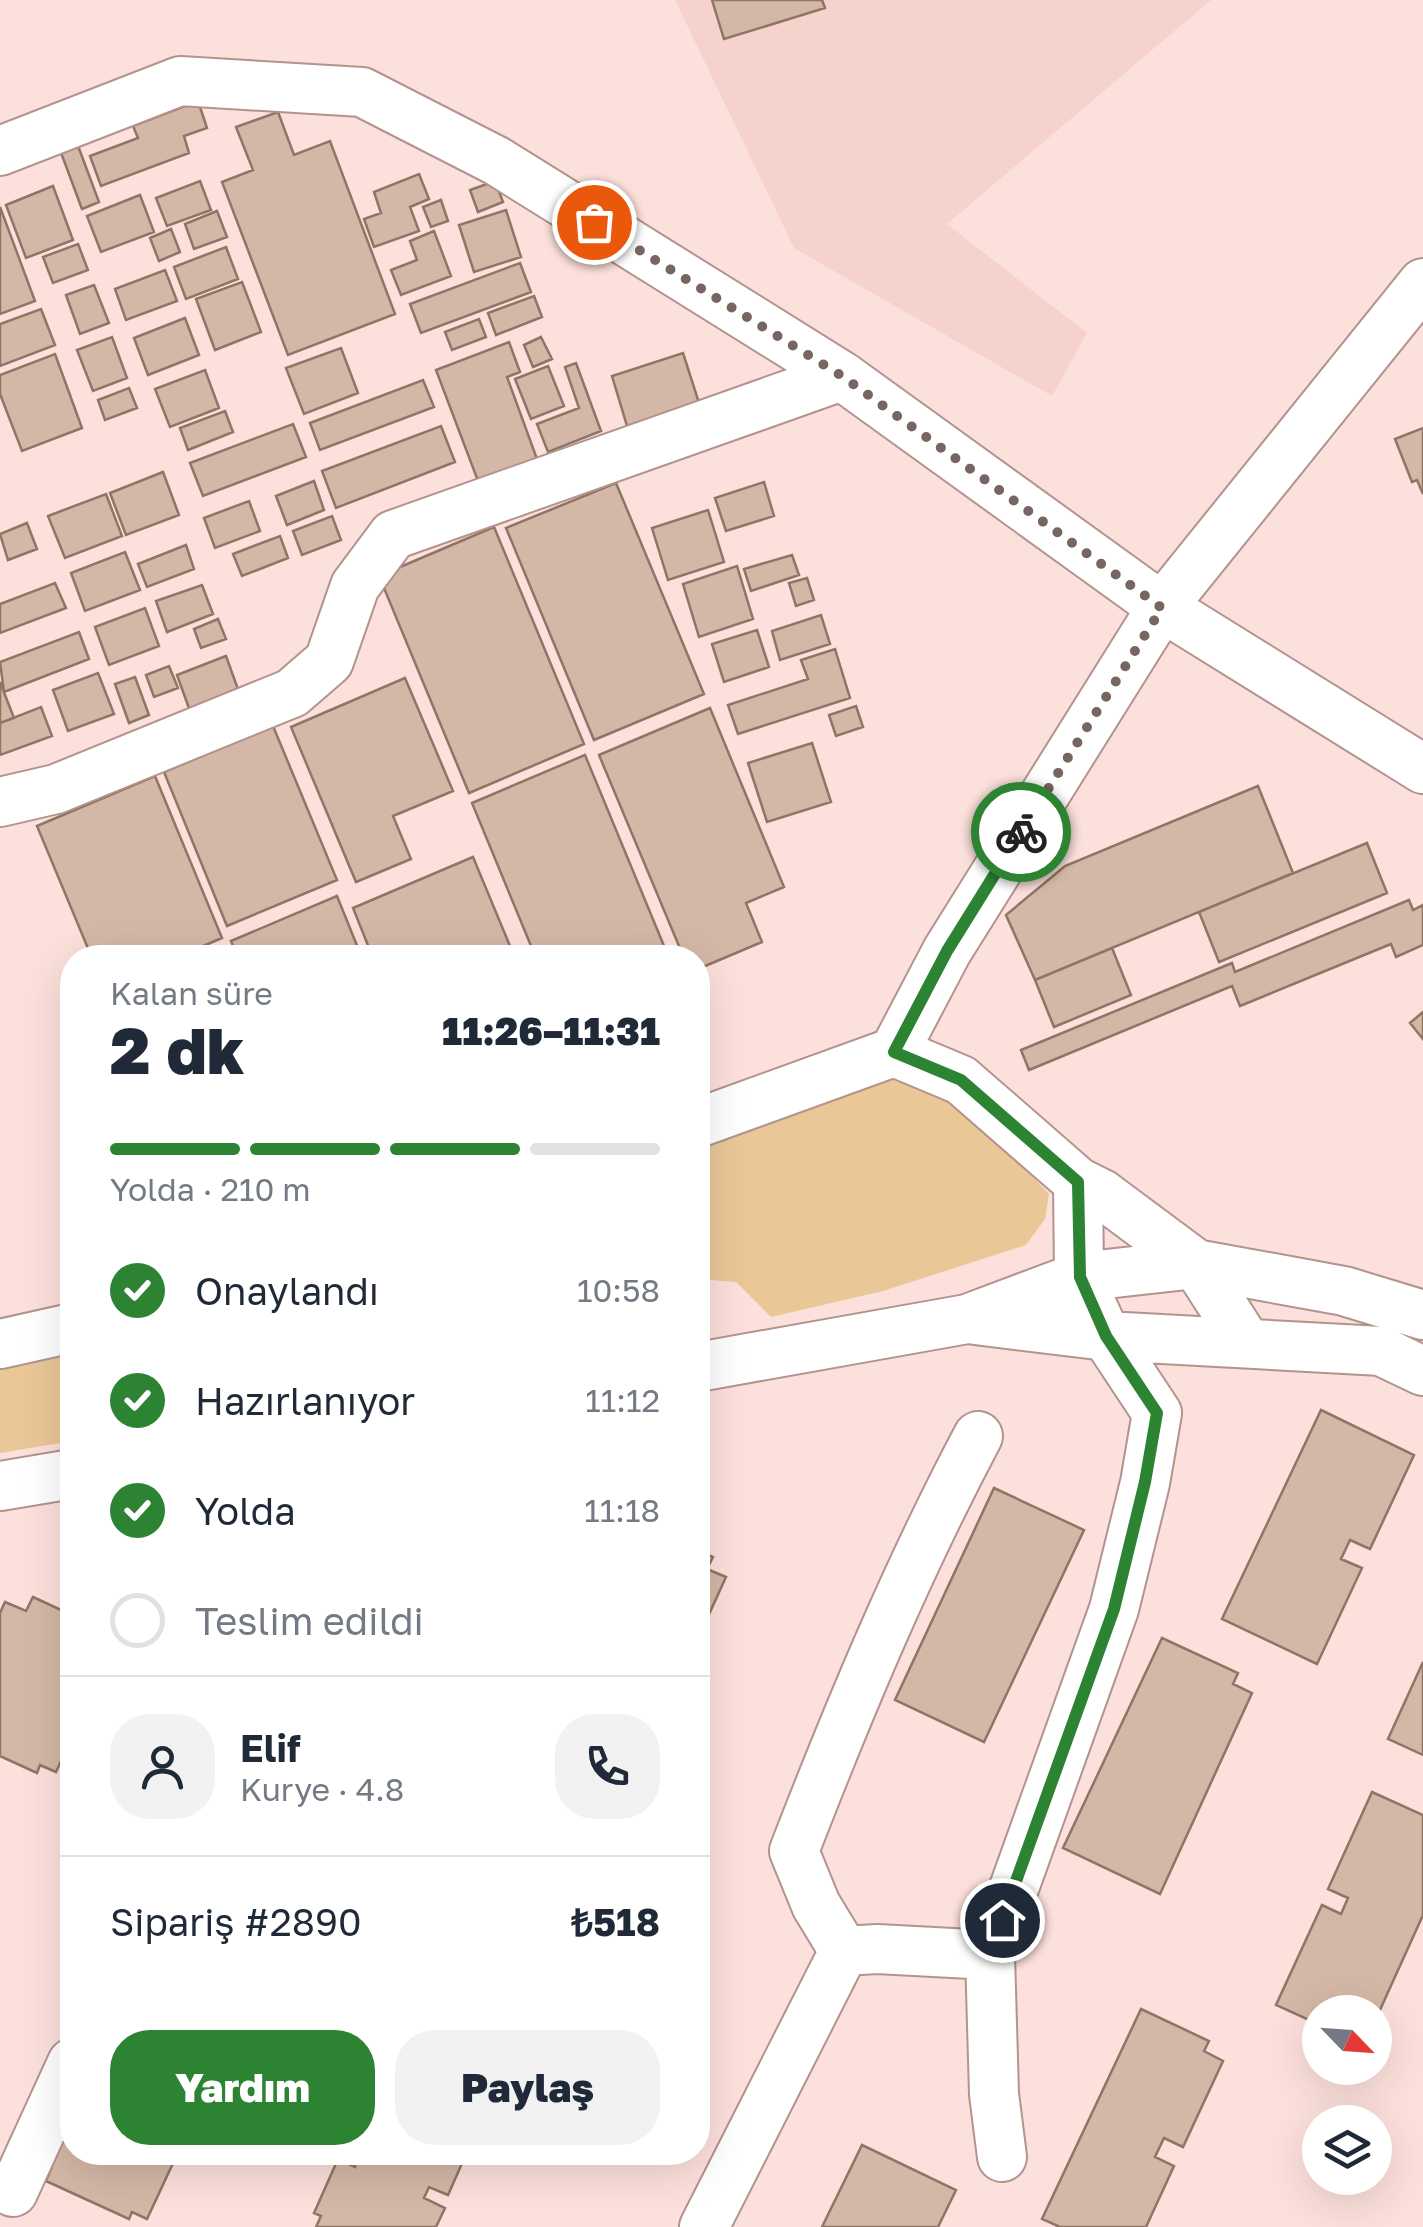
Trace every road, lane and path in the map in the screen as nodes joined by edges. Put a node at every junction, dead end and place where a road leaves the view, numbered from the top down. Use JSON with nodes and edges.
{"nodes":[{"id":1,"x":0,"y":152,"type":"edge"},
{"id":2,"x":1423,"y":283,"type":"edge"},
{"id":3,"x":842,"y":376,"type":"junction"},
{"id":4,"x":1162,"y":608,"type":"junction"},
{"id":5,"x":1423,"y":768,"type":"edge"},
{"id":6,"x":0,"y":802,"type":"edge"},
{"id":7,"x":894,"y":1052,"type":"junction"},
{"id":8,"x":710,"y":1120,"type":"edge"},
{"id":9,"x":1078,"y":1182,"type":"junction"},
{"id":10,"x":1196,"y":1264,"type":"junction"},
{"id":11,"x":1080,"y":1277,"type":"junction"},
{"id":12,"x":1423,"y":1314,"type":"edge"},
{"id":13,"x":967,"y":1319,"type":"junction"},
{"id":14,"x":60,"y":1331,"type":"edge"},
{"id":15,"x":1106,"y":1336,"type":"junction"},
{"id":16,"x":1246,"y":1342,"type":"junction"},
{"id":17,"x":0,"y":1344,"type":"edge"},
{"id":18,"x":710,"y":1365,"type":"edge"},
{"id":19,"x":1423,"y":1370,"type":"edge"},
{"id":20,"x":978,"y":1436,"type":"dead end"},
{"id":21,"x":60,"y":1476,"type":"edge"},
{"id":22,"x":0,"y":1486,"type":"edge"},
{"id":23,"x":844,"y":1951,"type":"junction"},
{"id":24,"x":990,"y":1954,"type":"junction"},
{"id":25,"x":60,"y":2089,"type":"edge"},
{"id":26,"x":1002,"y":2158,"type":"dead end"},
{"id":27,"x":13,"y":2192,"type":"dead end"},
{"id":28,"x":704,"y":2227,"type":"edge"}],
"edges":[{"from":1,"to":3,"type":"street"},
{"from":2,"to":4,"type":"street"},
{"from":3,"to":4,"type":"street"},
{"from":3,"to":6,"type":"street"},
{"from":4,"to":5,"type":"street"},
{"from":4,"to":7,"type":"street"},
{"from":7,"to":8,"type":"street"},
{"from":7,"to":9,"type":"street"},
{"from":9,"to":10,"type":"street"},
{"from":9,"to":11,"type":"street"},
{"from":10,"to":11,"type":"street"},
{"from":10,"to":12,"type":"street"},
{"from":10,"to":16,"type":"street"},
{"from":11,"to":13,"type":"street"},
{"from":11,"to":15,"type":"street"},
{"from":13,"to":15,"type":"street"},
{"from":13,"to":18,"type":"street"},
{"from":14,"to":17,"type":"street"},
{"from":15,"to":16,"type":"street"},
{"from":15,"to":24,"type":"street"},
{"from":16,"to":19,"type":"street"},
{"from":20,"to":23,"type":"street"},
{"from":21,"to":22,"type":"street"},
{"from":23,"to":24,"type":"street"},
{"from":23,"to":28,"type":"street"},
{"from":24,"to":26,"type":"street"},
{"from":25,"to":27,"type":"street"}]}
